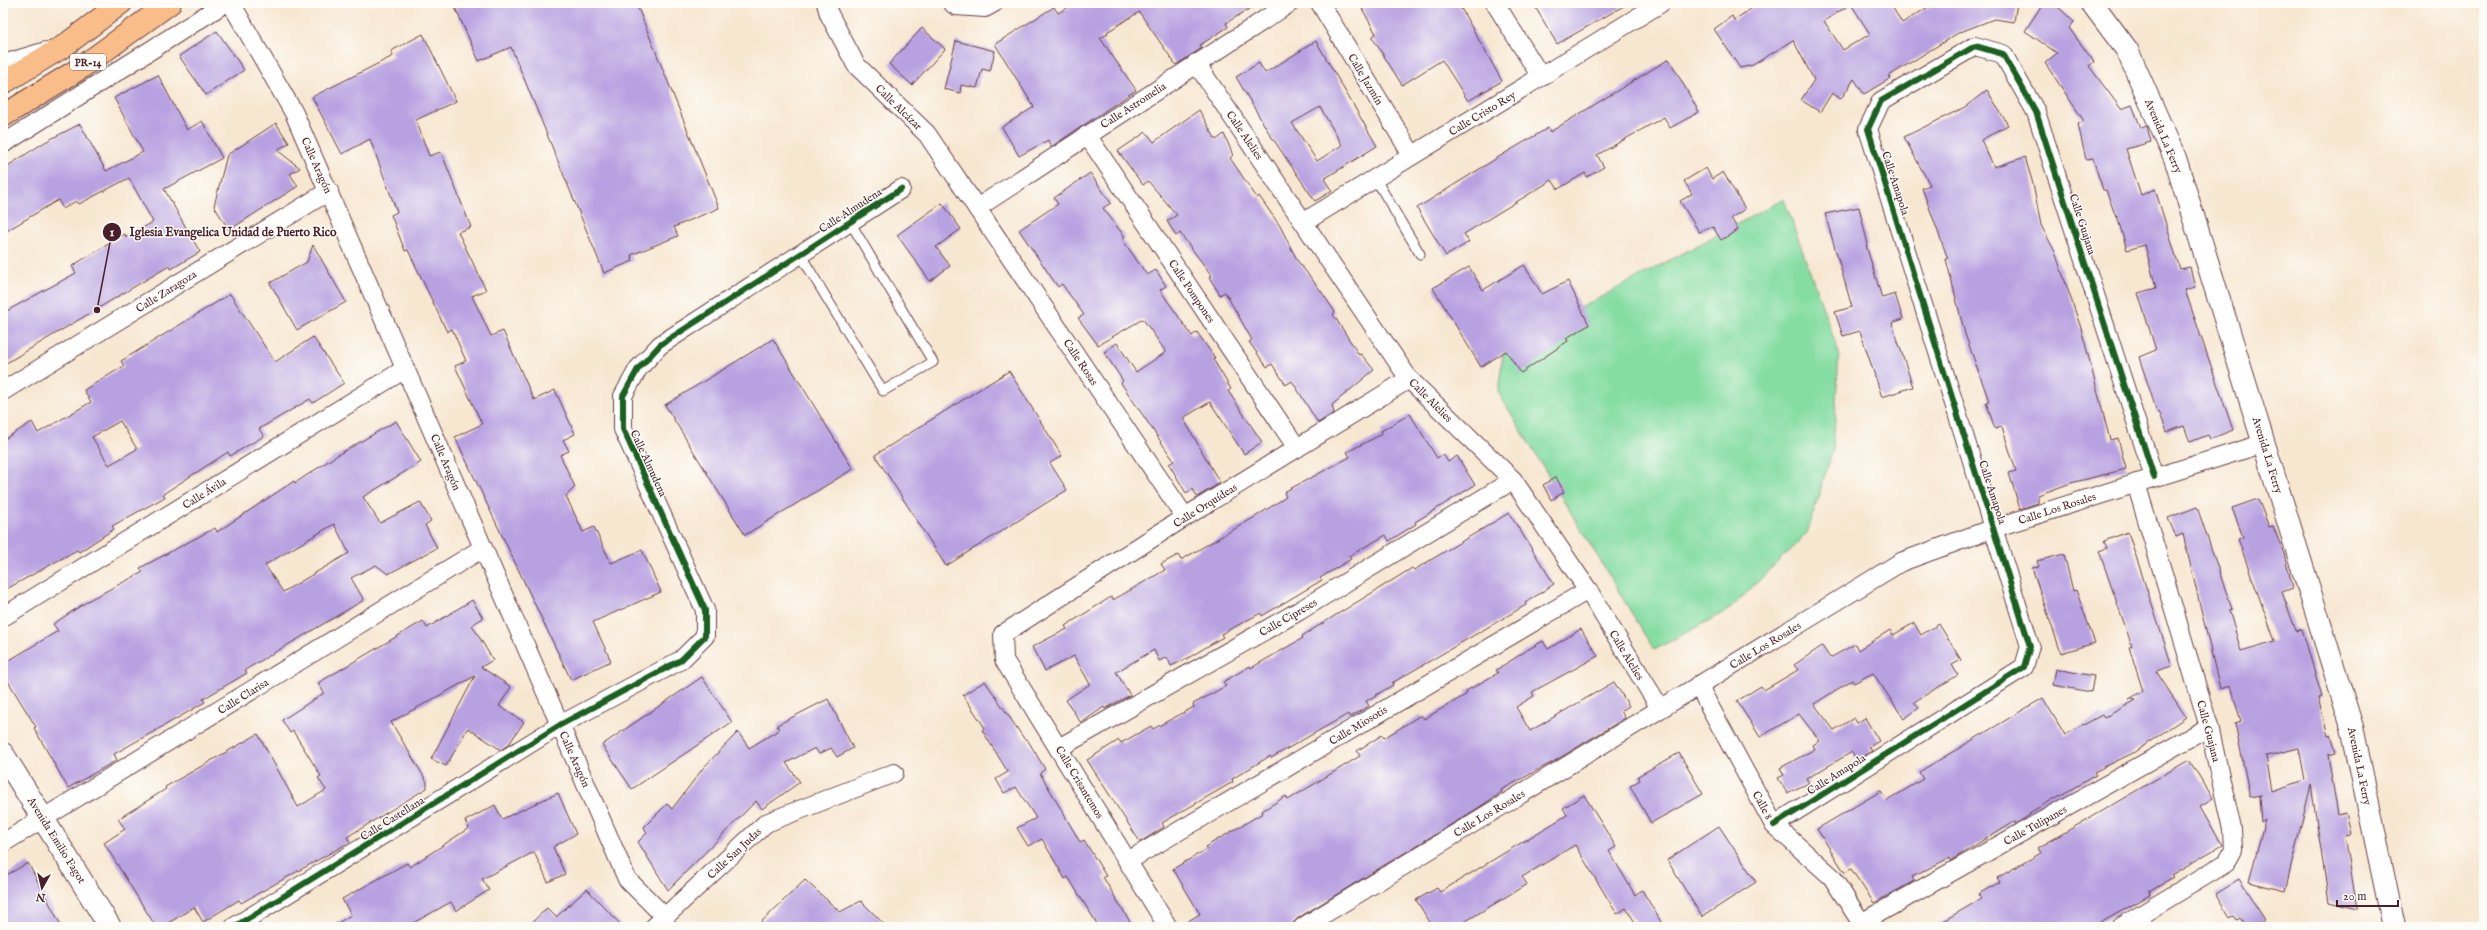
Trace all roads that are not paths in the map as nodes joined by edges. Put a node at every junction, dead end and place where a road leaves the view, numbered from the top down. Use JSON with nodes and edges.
{"nodes":[{"id":1,"x":121,"y":3,"type":"edge"},
{"id":2,"x":170,"y":3,"type":"edge"},
{"id":3,"x":225,"y":3,"type":"edge"},
{"id":4,"x":231,"y":3,"type":"edge"},
{"id":5,"x":826,"y":3,"type":"edge"},
{"id":6,"x":952,"y":3,"type":"edge"},
{"id":7,"x":994,"y":3,"type":"edge"},
{"id":8,"x":1290,"y":3,"type":"edge"},
{"id":9,"x":1320,"y":3,"type":"edge"},
{"id":10,"x":1495,"y":3,"type":"edge"},
{"id":11,"x":1661,"y":3,"type":"edge"},
{"id":12,"x":2092,"y":3,"type":"edge"},
{"id":13,"x":64,"y":46,"type":"junction"},
{"id":14,"x":1196,"y":63,"type":"junction"},
{"id":15,"x":3,"y":64,"type":"edge"},
{"id":16,"x":1935,"y":70,"type":"joint"},
{"id":17,"x":1540,"y":77,"type":"junction"},
{"id":18,"x":3,"y":83,"type":"edge"},
{"id":19,"x":3,"y":116,"type":"edge"},
{"id":20,"x":1087,"y":135,"type":"junction"},
{"id":21,"x":3,"y":144,"type":"edge"},
{"id":22,"x":1412,"y":155,"type":"junction"},
{"id":23,"x":1374,"y":178,"type":"junction"},
{"id":24,"x":901,"y":189,"type":"dead end"},
{"id":25,"x":328,"y":191,"type":"junction"},
{"id":26,"x":977,"y":208,"type":"junction"},
{"id":27,"x":850,"y":222,"type":"junction"},
{"id":28,"x":1304,"y":222,"type":"junction"},
{"id":29,"x":800,"y":254,"type":"junction"},
{"id":30,"x":1420,"y":254,"type":"dead end"},
{"id":31,"x":405,"y":369,"type":"junction"},
{"id":32,"x":1409,"y":379,"type":"junction"},
{"id":33,"x":3,"y":391,"type":"edge"},
{"id":34,"x":2265,"y":443,"type":"junction"},
{"id":35,"x":1297,"y":448,"type":"junction"},
{"id":36,"x":2154,"y":477,"type":"junction"},
{"id":37,"x":1513,"y":480,"type":"junction"},
{"id":38,"x":2136,"y":483,"type":"junction"},
{"id":39,"x":1184,"y":517,"type":"junction"},
{"id":40,"x":1994,"y":528,"type":"junction"},
{"id":41,"x":483,"y":548,"type":"junction"},
{"id":42,"x":1588,"y":590,"type":"junction"},
{"id":43,"x":3,"y":617,"type":"edge"},
{"id":44,"x":1003,"y":634,"type":"joint"},
{"id":45,"x":1698,"y":685,"type":"junction"},
{"id":46,"x":1660,"y":708,"type":"junction"},
{"id":47,"x":560,"y":725,"type":"junction"},
{"id":48,"x":2209,"y":727,"type":"junction"},
{"id":49,"x":1059,"y":748,"type":"junction"},
{"id":50,"x":3,"y":754,"type":"edge"},
{"id":51,"x":894,"y":773,"type":"dead end"},
{"id":52,"x":43,"y":818,"type":"junction"},
{"id":53,"x":1774,"y":826,"type":"junction"},
{"id":54,"x":3,"y":843,"type":"edge"},
{"id":55,"x":1128,"y":861,"type":"junction"},
{"id":56,"x":659,"y":922,"type":"edge"},
{"id":57,"x":1862,"y":925,"type":"edge"},
{"id":58,"x":110,"y":927,"type":"edge"},
{"id":59,"x":234,"y":927,"type":"edge"},
{"id":60,"x":1168,"y":927,"type":"edge"},
{"id":61,"x":1303,"y":927,"type":"edge"},
{"id":62,"x":2121,"y":927,"type":"edge"},
{"id":63,"x":2394,"y":927,"type":"edge"}],
"edges":[{"from":1,"to":13,"type":"main road","number":"PR-14"},
{"from":2,"to":19,"type":"main road","number":"PR-14"},
{"from":3,"to":21,"type":"street"},
{"from":4,"to":25,"type":"street","name":"Calle Aragón"},
{"from":5,"to":26,"type":"street","name":"Calle Alcázar"},
{"from":6,"to":7,"type":"street"},
{"from":8,"to":14,"type":"street","name":"Calle Astromelia"},
{"from":9,"to":22,"type":"street","name":"Calle Jazmín"},
{"from":10,"to":17,"type":"street"},
{"from":11,"to":17,"type":"street","name":"Calle Cristo Rey"},
{"from":12,"to":34,"type":"street","name":"Avenida La Ferry"},
{"from":13,"to":15,"type":"street"},
{"from":13,"to":18,"type":"main road","number":"PR-14"},
{"from":14,"to":20,"type":"street","name":"Calle Astromelia"},
{"from":14,"to":28,"type":"street","name":"Calle Alelies"},
{"from":16,"to":36,"type":"street","name":"Calle Guajana"},
{"from":16,"to":40,"type":"street","name":"Calle Amapola"},
{"from":17,"to":22,"type":"street","name":"Calle Cristo Rey"},
{"from":20,"to":26,"type":"street","name":"Calle Astromelia"},
{"from":20,"to":35,"type":"street","name":"Calle Pompones"},
{"from":22,"to":23,"type":"street","name":"Calle Cristo Rey"},
{"from":23,"to":28,"type":"street","name":"Calle Cristo Rey"},
{"from":23,"to":30,"type":"lane"},
{"from":24,"to":27,"type":"street","name":"Calle Almudena"},
{"from":25,"to":31,"type":"street","name":"Calle Aragón"},
{"from":25,"to":33,"type":"street","name":"Calle Zaragoza"},
{"from":26,"to":39,"type":"street","name":"Calle Rosas"},
{"from":27,"to":29,"type":"street","name":"Calle Almudena"},
{"from":27,"to":29,"type":"lane"},
{"from":28,"to":32,"type":"street","name":"Calle Alelies"},
{"from":29,"to":47,"type":"street","name":"Calle Almudena"},
{"from":31,"to":41,"type":"street","name":"Calle Aragón"},
{"from":31,"to":43,"type":"street","name":"Calle Ávila"},
{"from":32,"to":35,"type":"street","name":"Calle Orquídeas"},
{"from":32,"to":37,"type":"street","name":"Calle Alelies"},
{"from":34,"to":36,"type":"street","name":"Calle Los Rosales"},
{"from":34,"to":63,"type":"street","name":"Avenida La Ferry"},
{"from":35,"to":39,"type":"street","name":"Calle Orquídeas"},
{"from":36,"to":38,"type":"street","name":"Calle Los Rosales"},
{"from":37,"to":42,"type":"street","name":"Calle Alelies"},
{"from":37,"to":49,"type":"street","name":"Calle Cipreses"},
{"from":38,"to":40,"type":"street","name":"Calle Los Rosales"},
{"from":38,"to":48,"type":"street","name":"Calle Guajana"},
{"from":39,"to":44,"type":"street","name":"Calle Orquídeas"},
{"from":40,"to":45,"type":"street","name":"Calle Los Rosales"},
{"from":40,"to":53,"type":"street","name":"Calle Amapola"},
{"from":41,"to":47,"type":"street","name":"Calle Aragón"},
{"from":41,"to":52,"type":"street","name":"Calle Clarisa"},
{"from":42,"to":46,"type":"street","name":"Calle Alelies"},
{"from":42,"to":55,"type":"street","name":"Calle Miosotis"},
{"from":44,"to":49,"type":"street","name":"Calle Crisantemos"},
{"from":45,"to":46,"type":"street","name":"Calle Los Rosales"},
{"from":45,"to":53,"type":"street","name":"Calle 8"},
{"from":46,"to":61,"type":"street","name":"Calle Los Rosales"},
{"from":47,"to":56,"type":"street","name":"Calle Aragón"},
{"from":47,"to":59,"type":"street","name":"Calle Castellana"},
{"from":48,"to":57,"type":"street","name":"Calle Tulipanes"},
{"from":48,"to":62,"type":"street","name":"Calle Guajana"},
{"from":49,"to":55,"type":"street","name":"Calle Crisantemos"},
{"from":50,"to":52,"type":"street","name":"Avenida Emilio Fagot"},
{"from":51,"to":56,"type":"street","name":"Calle San Judas"},
{"from":52,"to":54,"type":"street","name":"Calle Clarisa"},
{"from":52,"to":58,"type":"street","name":"Avenida Emilio Fagot"},
{"from":53,"to":57,"type":"street","name":"Calle 8"},
{"from":55,"to":60,"type":"street","name":"Calle Crisantemos"}]}
